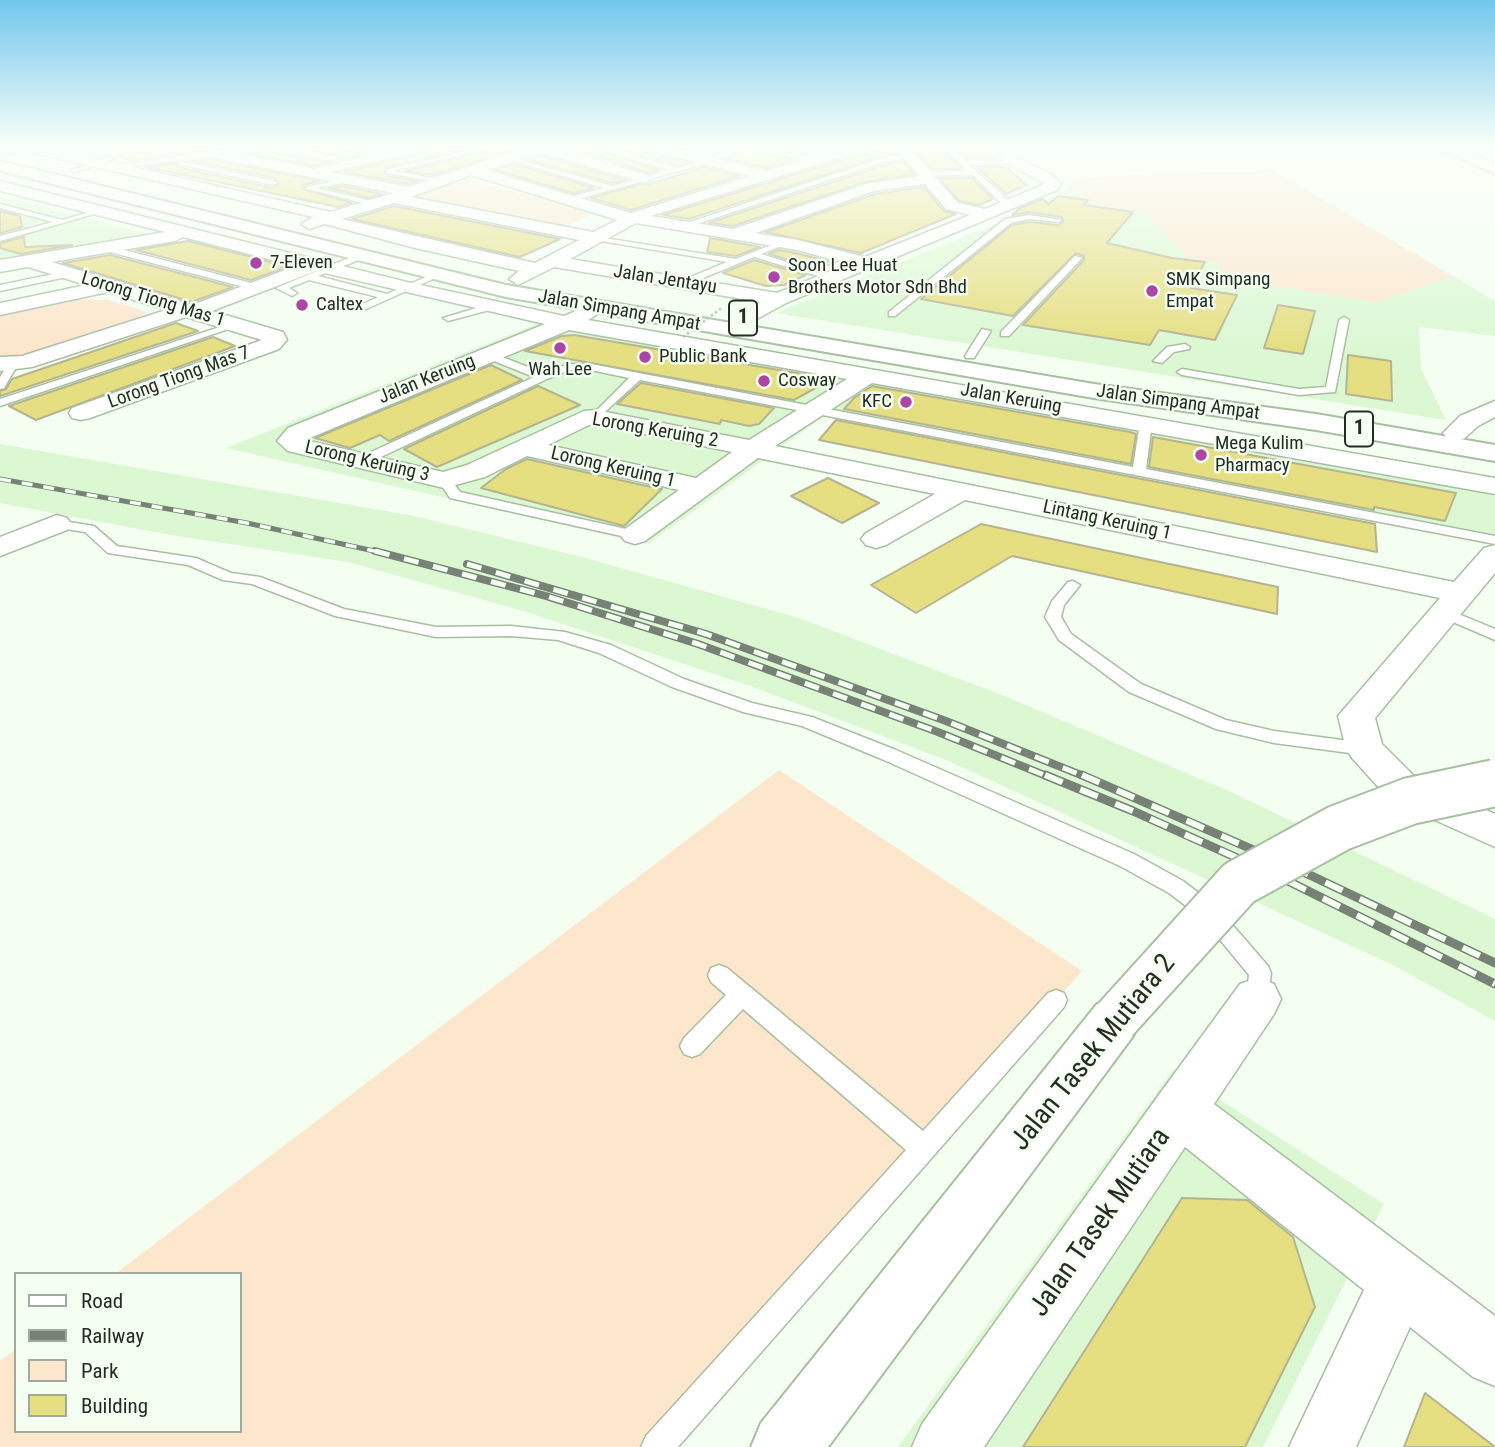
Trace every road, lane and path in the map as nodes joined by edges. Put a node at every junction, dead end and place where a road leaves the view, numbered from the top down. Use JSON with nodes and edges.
{"nodes":[{"id":1,"x":29,"y":214,"type":"edge"},
{"id":2,"x":91,"y":214,"type":"edge"},
{"id":3,"x":110,"y":214,"type":"edge"},
{"id":4,"x":191,"y":214,"type":"edge"},
{"id":5,"x":244,"y":214,"type":"edge"},
{"id":6,"x":310,"y":214,"type":"edge"},
{"id":7,"x":341,"y":214,"type":"edge"},
{"id":8,"x":473,"y":214,"type":"edge"},
{"id":9,"x":613,"y":214,"type":"edge"},
{"id":10,"x":648,"y":214,"type":"edge"},
{"id":11,"x":720,"y":214,"type":"edge"},
{"id":12,"x":794,"y":214,"type":"edge"},
{"id":13,"x":986,"y":214,"type":"edge"},
{"id":14,"x":327,"y":218,"type":"junction"},
{"id":15,"x":631,"y":219,"type":"junction"},
{"id":16,"x":1058,"y":220,"type":"dead end"},
{"id":17,"x":62,"y":222,"type":"junction"},
{"id":18,"x":225,"y":222,"type":"junction"},
{"id":19,"x":298,"y":227,"type":"junction"},
{"id":20,"x":679,"y":227,"type":"junction"},
{"id":21,"x":186,"y":233,"type":"junction"},
{"id":22,"x":735,"y":234,"type":"junction"},
{"id":23,"x":595,"y":237,"type":"junction"},
{"id":24,"x":0,"y":239,"type":"edge"},
{"id":25,"x":783,"y":242,"type":"junction"},
{"id":26,"x":105,"y":248,"type":"junction"},
{"id":27,"x":751,"y":254,"type":"junction"},
{"id":28,"x":361,"y":256,"type":"junction"},
{"id":29,"x":1078,"y":258,"type":"dead end"},
{"id":30,"x":28,"y":261,"type":"junction"},
{"id":31,"x":734,"y":261,"type":"junction"},
{"id":32,"x":866,"y":263,"type":"junction"},
{"id":33,"x":0,"y":267,"type":"edge"},
{"id":34,"x":535,"y":269,"type":"junction"},
{"id":35,"x":318,"y":270,"type":"junction"},
{"id":36,"x":68,"y":274,"type":"junction"},
{"id":37,"x":438,"y":275,"type":"junction"},
{"id":38,"x":831,"y":277,"type":"junction"},
{"id":39,"x":684,"y":283,"type":"junction"},
{"id":40,"x":109,"y":286,"type":"junction"},
{"id":41,"x":256,"y":287,"type":"junction"},
{"id":42,"x":0,"y":288,"type":"edge"},
{"id":43,"x":407,"y":288,"type":"junction"},
{"id":44,"x":292,"y":293,"type":"dead end"},
{"id":45,"x":388,"y":297,"type":"junction"},
{"id":46,"x":779,"y":299,"type":"junction"},
{"id":47,"x":342,"y":305,"type":"dead end"},
{"id":48,"x":490,"y":307,"type":"junction"},
{"id":49,"x":723,"y":307,"type":"dead end"},
{"id":50,"x":597,"y":308,"type":"junction"},
{"id":51,"x":0,"y":309,"type":"edge"},
{"id":52,"x":189,"y":311,"type":"junction"},
{"id":53,"x":892,"y":314,"type":"dead end"},
{"id":54,"x":448,"y":318,"type":"dead end"},
{"id":55,"x":746,"y":319,"type":"junction"},
{"id":56,"x":1344,"y":320,"type":"dead end"},
{"id":57,"x":567,"y":323,"type":"junction"},
{"id":58,"x":235,"y":325,"type":"junction"},
{"id":59,"x":986,"y":331,"type":"dead end"},
{"id":60,"x":1005,"y":334,"type":"dead end"},
{"id":61,"x":683,"y":337,"type":"dead end"},
{"id":62,"x":276,"y":340,"type":"joint"},
{"id":63,"x":1185,"y":347,"type":"dead end"},
{"id":64,"x":488,"y":355,"type":"junction"},
{"id":65,"x":970,"y":356,"type":"junction"},
{"id":66,"x":1158,"y":361,"type":"dead end"},
{"id":67,"x":6,"y":364,"type":"edge"},
{"id":68,"x":1182,"y":372,"type":"dead end"},
{"id":69,"x":638,"y":375,"type":"junction"},
{"id":70,"x":869,"y":375,"type":"junction"},
{"id":71,"x":543,"y":377,"type":"junction"},
{"id":72,"x":0,"y":386,"type":"edge"},
{"id":73,"x":0,"y":403,"type":"edge"},
{"id":74,"x":814,"y":408,"type":"junction"},
{"id":75,"x":1495,"y":408,"type":"edge"},
{"id":76,"x":81,"y":413,"type":"dead end"},
{"id":77,"x":596,"y":417,"type":"junction"},
{"id":78,"x":1146,"y":423,"type":"junction"},
{"id":79,"x":1456,"y":433,"type":"junction"},
{"id":80,"x":1495,"y":440,"type":"edge"},
{"id":81,"x":290,"y":441,"type":"joint"},
{"id":82,"x":526,"y":448,"type":"junction"},
{"id":83,"x":753,"y":449,"type":"junction"},
{"id":84,"x":1495,"y":453,"type":"edge"},
{"id":85,"x":362,"y":461,"type":"junction"},
{"id":86,"x":1139,"y":471,"type":"junction"},
{"id":87,"x":444,"y":480,"type":"junction"},
{"id":88,"x":1495,"y":486,"type":"edge"},
{"id":89,"x":700,"y":487,"type":"junction"},
{"id":90,"x":961,"y":491,"type":"junction"},
{"id":91,"x":57,"y":524,"type":"joint"},
{"id":92,"x":635,"y":535,"type":"joint"},
{"id":93,"x":876,"y":539,"type":"dead end"},
{"id":94,"x":0,"y":547,"type":"edge"},
{"id":95,"x":1493,"y":557,"type":"edge"},
{"id":96,"x":1073,"y":585,"type":"dead end"},
{"id":97,"x":1452,"y":603,"type":"junction"},
{"id":98,"x":1495,"y":635,"type":"edge"},
{"id":99,"x":1365,"y":749,"type":"junction"},
{"id":100,"x":1495,"y":783,"type":"edge"},
{"id":101,"x":1495,"y":831,"type":"edge"},
{"id":102,"x":719,"y":975,"type":"dead end"},
{"id":103,"x":742,"y":994,"type":"junction"},
{"id":104,"x":1257,"y":999,"type":"joint"},
{"id":105,"x":1056,"y":1000,"type":"dead end"},
{"id":106,"x":692,"y":1046,"type":"dead end"},
{"id":107,"x":1179,"y":1110,"type":"junction"},
{"id":108,"x":923,"y":1148,"type":"junction"},
{"id":109,"x":1400,"y":1281,"type":"junction"},
{"id":110,"x":1495,"y":1355,"type":"edge"},
{"id":111,"x":657,"y":1447,"type":"edge"},
{"id":112,"x":785,"y":1447,"type":"edge"},
{"id":113,"x":945,"y":1447,"type":"edge"},
{"id":114,"x":1322,"y":1447,"type":"edge"}],
"edges":[{"from":1,"to":17,"type":"lane"},
{"from":2,"to":17,"type":"lane"},
{"from":3,"to":21,"type":"street","name":"Jalan Keruing"},
{"from":4,"to":18,"type":"main road","name":"Jalan Simpang Ampat","number":"1"},
{"from":5,"to":19,"type":"main road","name":"Jalan Simpang Ampat","number":"1"},
{"from":6,"to":14,"type":"street","name":"Jalan Jentayu"},
{"from":7,"to":14,"type":"street"},
{"from":8,"to":23,"type":"street"},
{"from":9,"to":15,"type":"street"},
{"from":10,"to":15,"type":"street"},
{"from":11,"to":20,"type":"lane"},
{"from":12,"to":22,"type":"street"},
{"from":13,"to":32,"type":"street"},
{"from":14,"to":19,"type":"street"},
{"from":14,"to":34,"type":"street","name":"Jalan Jentayu"},
{"from":15,"to":20,"type":"street"},
{"from":15,"to":23,"type":"street"},
{"from":16,"to":53,"type":"lane"},
{"from":17,"to":24,"type":"lane"},
{"from":18,"to":21,"type":"street"},
{"from":18,"to":28,"type":"main road","name":"Jalan Simpang Ampat","number":"1"},
{"from":19,"to":34,"type":"main road","name":"Jalan Simpang Ampat","number":"1"},
{"from":20,"to":22,"type":"street"},
{"from":21,"to":26,"type":"street"},
{"from":21,"to":35,"type":"street","name":"Jalan Keruing"},
{"from":22,"to":25,"type":"street"},
{"from":23,"to":31,"type":"lane"},
{"from":23,"to":34,"type":"street"},
{"from":25,"to":27,"type":"lane"},
{"from":25,"to":32,"type":"street"},
{"from":26,"to":30,"type":"street"},
{"from":26,"to":41,"type":"lane"},
{"from":27,"to":31,"type":"lane"},
{"from":27,"to":38,"type":"lane"},
{"from":28,"to":35,"type":"lane"},
{"from":28,"to":37,"type":"main road","name":"Jalan Simpang Ampat","number":"1"},
{"from":29,"to":60,"type":"lane"},
{"from":30,"to":33,"type":"street"},
{"from":30,"to":36,"type":"street","name":"Lorong Tiong Mas 1"},
{"from":31,"to":39,"type":"lane"},
{"from":32,"to":38,"type":"street"},
{"from":34,"to":39,"type":"street","name":"Jalan Jentayu"},
{"from":34,"to":55,"type":"main road","name":"Jalan Simpang Ampat","number":"1"},
{"from":35,"to":41,"type":"street"},
{"from":35,"to":43,"type":"street","name":"Jalan Keruing"},
{"from":35,"to":44,"type":"lane"},
{"from":35,"to":45,"type":"lane"},
{"from":36,"to":40,"type":"street","name":"Lorong Tiong Mas 1"},
{"from":36,"to":42,"type":"lane"},
{"from":37,"to":43,"type":"lane"},
{"from":37,"to":50,"type":"main road","name":"Jalan Simpang Ampat","number":"1"},
{"from":38,"to":46,"type":"street"},
{"from":39,"to":46,"type":"street","name":"Jalan Jentayu"},
{"from":40,"to":51,"type":"street"},
{"from":40,"to":52,"type":"street","name":"Lorong Tiong Mas 1"},
{"from":41,"to":52,"type":"street"},
{"from":43,"to":45,"type":"lane"},
{"from":43,"to":48,"type":"street","name":"Jalan Keruing"},
{"from":45,"to":47,"type":"lane"},
{"from":46,"to":55,"type":"street"},
{"from":48,"to":54,"type":"lane"},
{"from":48,"to":57,"type":"street","name":"Jalan Keruing"},
{"from":49,"to":61,"type":"path","bridge":true},
{"from":50,"to":57,"type":"street","name":"Jalan Keruing"},
{"from":50,"to":84,"type":"main road","name":"Jalan Simpang Ampat","number":"1"},
{"from":52,"to":58,"type":"street","name":"Lorong Tiong Mas 1"},
{"from":52,"to":67,"type":"street"},
{"from":55,"to":65,"type":"main road","name":"Jalan Simpang Ampat","number":"1"},
{"from":56,"to":68,"type":"lane"},
{"from":57,"to":64,"type":"street","name":"Jalan Keruing"},
{"from":57,"to":70,"type":"street","name":"Jalan Keruing"},
{"from":58,"to":62,"type":"street","name":"Lorong Tiong Mas 1"},
{"from":58,"to":73,"type":"lane"},
{"from":59,"to":65,"type":"lane"},
{"from":62,"to":76,"type":"street","name":"Lorong Tiong Mas 7"},
{"from":63,"to":66,"type":"lane"},
{"from":64,"to":71,"type":"lane"},
{"from":64,"to":81,"type":"street","name":"Jalan Keruing"},
{"from":65,"to":79,"type":"main road","name":"Jalan Simpang Ampat","number":"1"},
{"from":67,"to":72,"type":"lane"},
{"from":69,"to":71,"type":"lane"},
{"from":69,"to":74,"type":"lane"},
{"from":69,"to":77,"type":"lane"},
{"from":70,"to":74,"type":"street","name":"Lorong Keruing 1"},
{"from":70,"to":78,"type":"street","name":"Jalan Keruing"},
{"from":71,"to":85,"type":"lane"},
{"from":74,"to":83,"type":"street","name":"Lorong Keruing 1"},
{"from":74,"to":86,"type":"lane"},
{"from":75,"to":79,"type":"street"},
{"from":77,"to":82,"type":"street","name":"Lorong Keruing 2"},
{"from":77,"to":83,"type":"street","name":"Lorong Keruing 2"},
{"from":78,"to":86,"type":"lane"},
{"from":78,"to":88,"type":"street","name":"Jalan Keruing"},
{"from":79,"to":80,"type":"main road","name":"Jalan Simpang Ampat","number":"1"},
{"from":81,"to":85,"type":"street","name":"Lorong Keruing 3"},
{"from":82,"to":87,"type":"street","name":"Lorong Keruing 2"},
{"from":82,"to":89,"type":"street","name":"Lorong Keruing 1"},
{"from":83,"to":89,"type":"street","name":"Lorong Keruing 1"},
{"from":83,"to":90,"type":"street","name":"Lintang Keruing 1"},
{"from":85,"to":87,"type":"street","name":"Lorong Keruing 3"},
{"from":86,"to":95,"type":"lane"},
{"from":87,"to":92,"type":"lane"},
{"from":89,"to":92,"type":"street","name":"Lorong Keruing 1"},
{"from":90,"to":93,"type":"street"},
{"from":90,"to":97,"type":"street","name":"Lintang Keruing 1"},
{"from":91,"to":94,"type":"street"},
{"from":91,"to":104,"type":"lane"},
{"from":95,"to":97,"type":"street"},
{"from":96,"to":99,"type":"lane"},
{"from":97,"to":98,"type":"lane"},
{"from":97,"to":99,"type":"street"},
{"from":99,"to":101,"type":"street"},
{"from":100,"to":112,"type":"main road","name":"Jalan Tasek Mutiara 2","bridge":true},
{"from":102,"to":103,"type":"lane"},
{"from":103,"to":106,"type":"lane"},
{"from":103,"to":108,"type":"lane"},
{"from":104,"to":107,"type":"street","name":"Jalan Tasek Mutiara"},
{"from":105,"to":108,"type":"lane"},
{"from":107,"to":109,"type":"street"},
{"from":107,"to":113,"type":"street","name":"Jalan Tasek Mutiara"},
{"from":108,"to":111,"type":"lane"},
{"from":109,"to":110,"type":"street"},
{"from":109,"to":114,"type":"street"}]}
